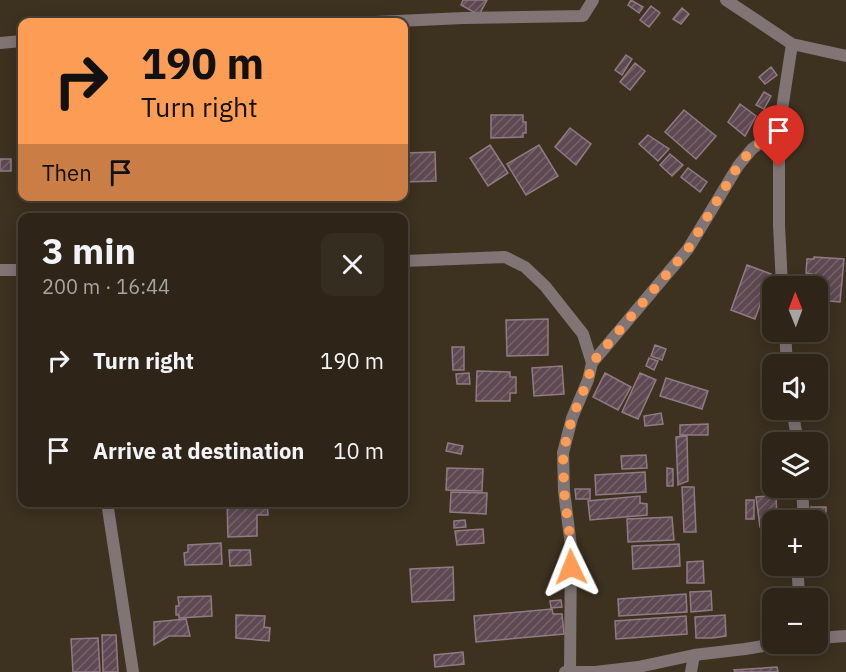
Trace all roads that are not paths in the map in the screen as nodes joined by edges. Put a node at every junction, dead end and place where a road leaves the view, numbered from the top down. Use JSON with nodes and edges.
{"nodes":[{"id":1,"x":593,"y":0,"type":"edge"},
{"id":2,"x":726,"y":0,"type":"edge"},
{"id":3,"x":408,"y":21,"type":"edge"},
{"id":4,"x":18,"y":41,"type":"edge"},
{"id":5,"x":0,"y":43,"type":"edge"},
{"id":6,"x":792,"y":44,"type":"junction"},
{"id":7,"x":846,"y":56,"type":"edge"},
{"id":8,"x":779,"y":129,"type":"junction"},
{"id":9,"x":408,"y":261,"type":"edge"},
{"id":10,"x":0,"y":270,"type":"edge"},
{"id":11,"x":18,"y":270,"type":"edge"},
{"id":12,"x":782,"y":276,"type":"edge"},
{"id":13,"x":592,"y":363,"type":"junction"},
{"id":14,"x":108,"y":507,"type":"edge"},
{"id":15,"x":846,"y":636,"type":"edge"},
{"id":16,"x":828,"y":637,"type":"edge"},
{"id":17,"x":762,"y":646,"type":"edge"},
{"id":18,"x":694,"y":655,"type":"junction"},
{"id":19,"x":133,"y":672,"type":"edge"},
{"id":20,"x":565,"y":672,"type":"edge"},
{"id":21,"x":570,"y":672,"type":"edge"},
{"id":22,"x":691,"y":672,"type":"edge"}],
"edges":[{"from":1,"to":3,"type":"street"},
{"from":2,"to":6,"type":"street"},
{"from":4,"to":5,"type":"street"},
{"from":6,"to":7,"type":"street"},
{"from":6,"to":8,"type":"street"},
{"from":8,"to":12,"type":"street"},
{"from":8,"to":13,"type":"street"},
{"from":9,"to":13,"type":"street"},
{"from":10,"to":11,"type":"street"},
{"from":13,"to":21,"type":"street"},
{"from":14,"to":19,"type":"street"},
{"from":15,"to":16,"type":"street"},
{"from":17,"to":18,"type":"street"},
{"from":18,"to":21,"type":"street"},
{"from":18,"to":22,"type":"street"},
{"from":20,"to":21,"type":"street"}]}
